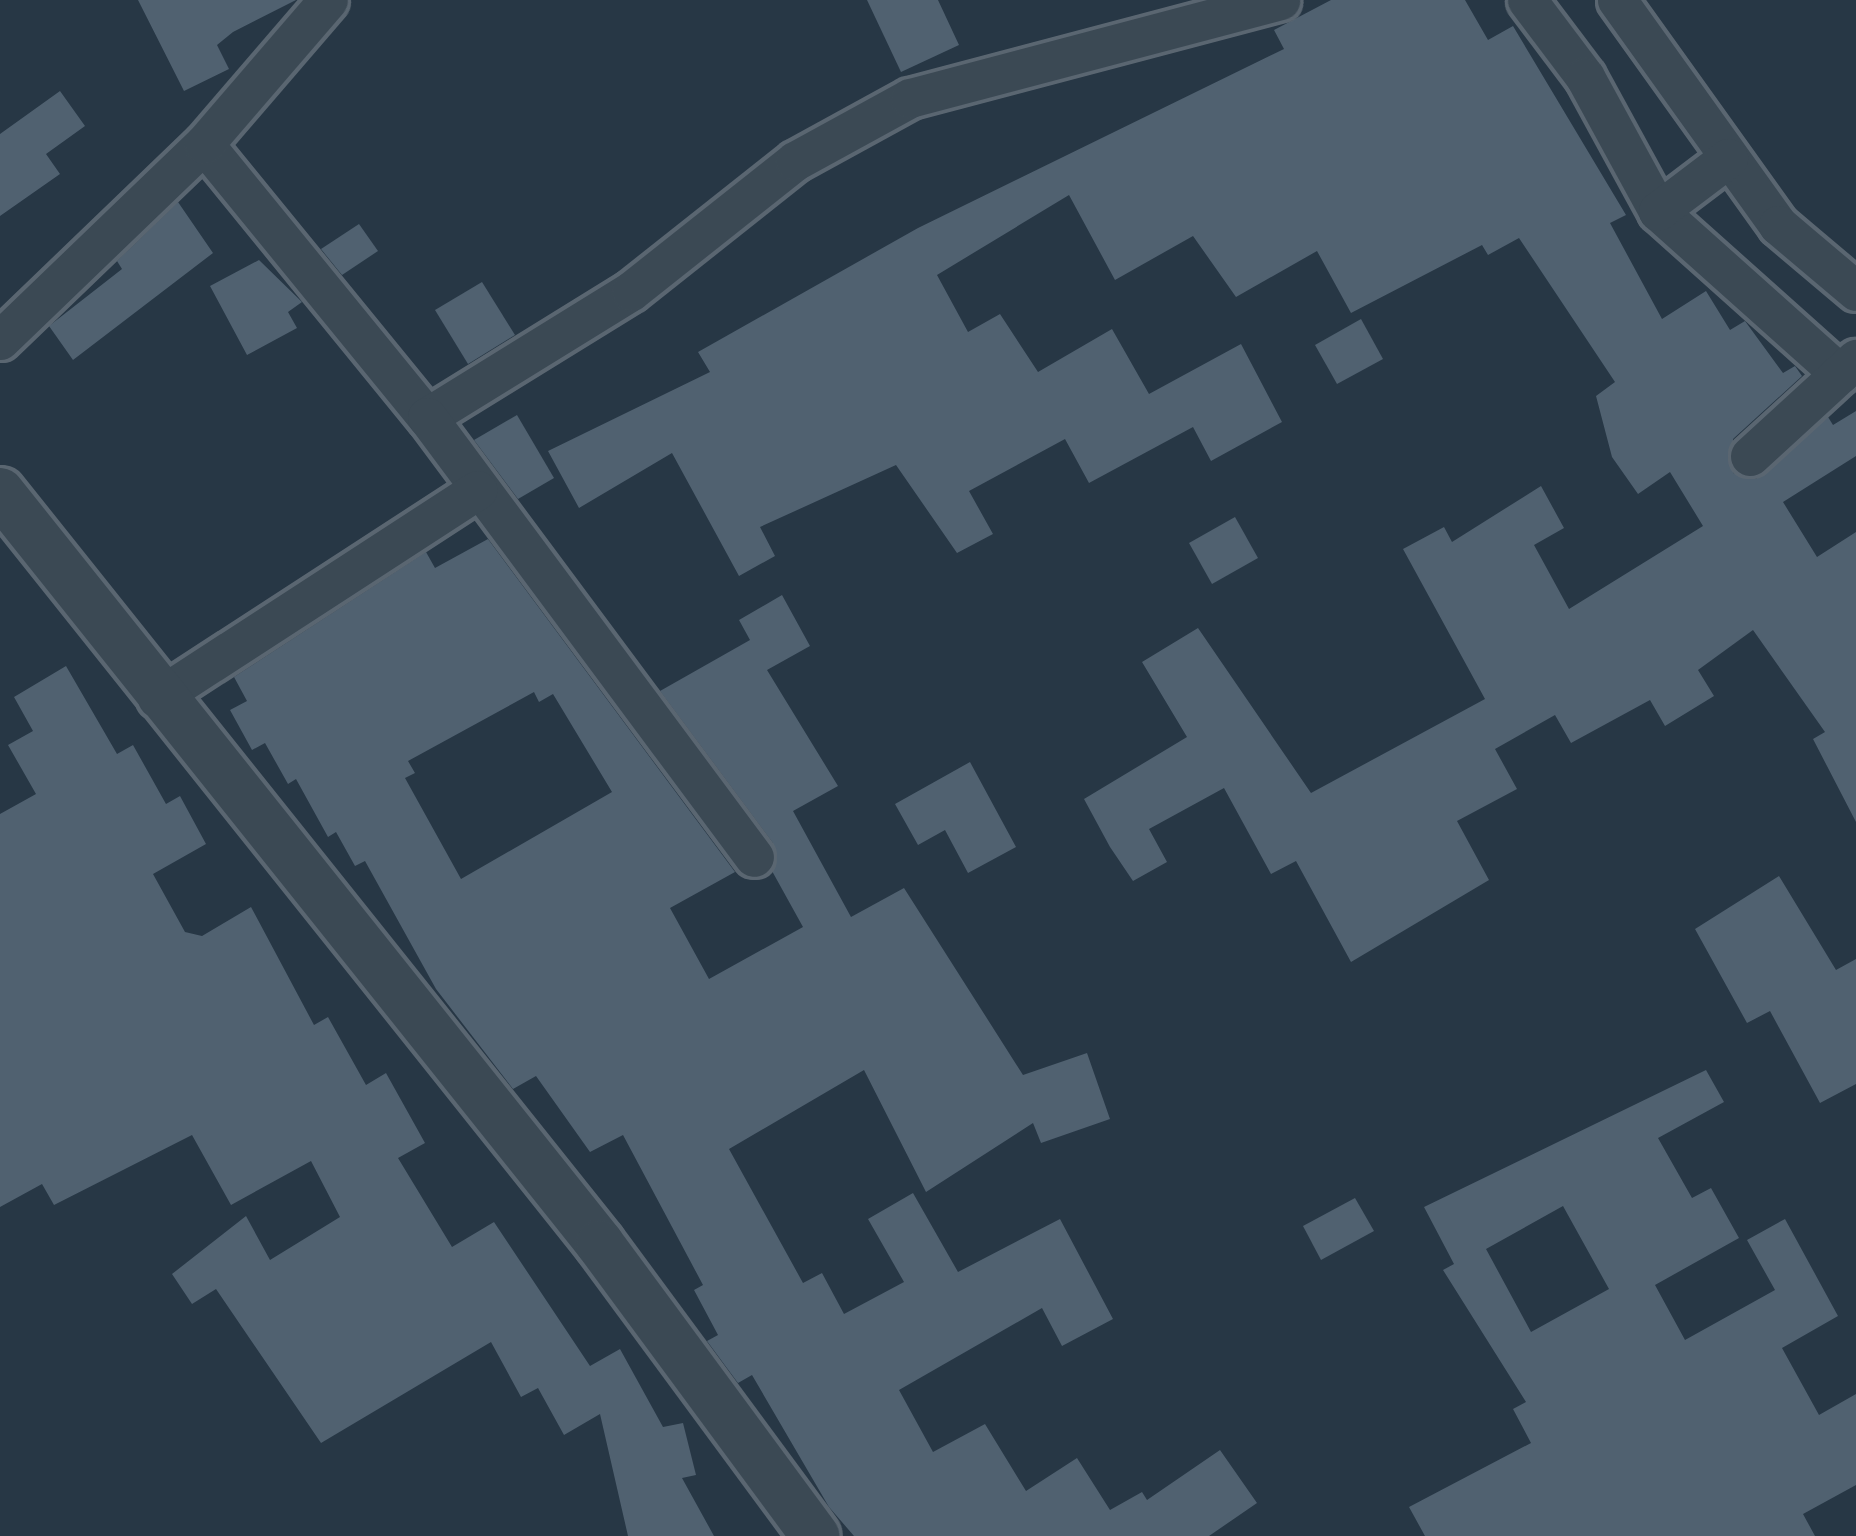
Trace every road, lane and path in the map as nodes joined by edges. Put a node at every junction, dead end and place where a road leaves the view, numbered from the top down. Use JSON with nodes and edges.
{"nodes":[{"id":1,"x":328,"y":0,"type":"edge"},
{"id":2,"x":1280,"y":0,"type":"edge"},
{"id":3,"x":1527,"y":0,"type":"edge"},
{"id":4,"x":1617,"y":0,"type":"edge"},
{"id":5,"x":204,"y":144,"type":"junction"},
{"id":6,"x":1728,"y":158,"type":"junction"},
{"id":7,"x":1658,"y":211,"type":"junction"},
{"id":8,"x":1851,"y":282,"type":"edge"},
{"id":9,"x":0,"y":340,"type":"edge"},
{"id":10,"x":1848,"y":367,"type":"edge"},
{"id":11,"x":427,"y":417,"type":"junction"},
{"id":12,"x":1750,"y":456,"type":"dead end"},
{"id":13,"x":477,"y":490,"type":"junction"},
{"id":14,"x":0,"y":492,"type":"edge"},
{"id":15,"x":157,"y":698,"type":"junction"},
{"id":16,"x":754,"y":857,"type":"dead end"},
{"id":17,"x":815,"y":1536,"type":"edge"}],
"edges":[{"from":1,"to":5,"type":"street"},
{"from":2,"to":11,"type":"street"},
{"from":3,"to":7,"type":"street"},
{"from":4,"to":6,"type":"street"},
{"from":5,"to":9,"type":"street"},
{"from":5,"to":11,"type":"street"},
{"from":6,"to":7,"type":"street"},
{"from":6,"to":8,"type":"street"},
{"from":7,"to":10,"type":"street"},
{"from":10,"to":12,"type":"street"},
{"from":11,"to":13,"type":"street"},
{"from":13,"to":15,"type":"street"},
{"from":13,"to":16,"type":"street"},
{"from":14,"to":15,"type":"street"},
{"from":15,"to":17,"type":"street"}]}
